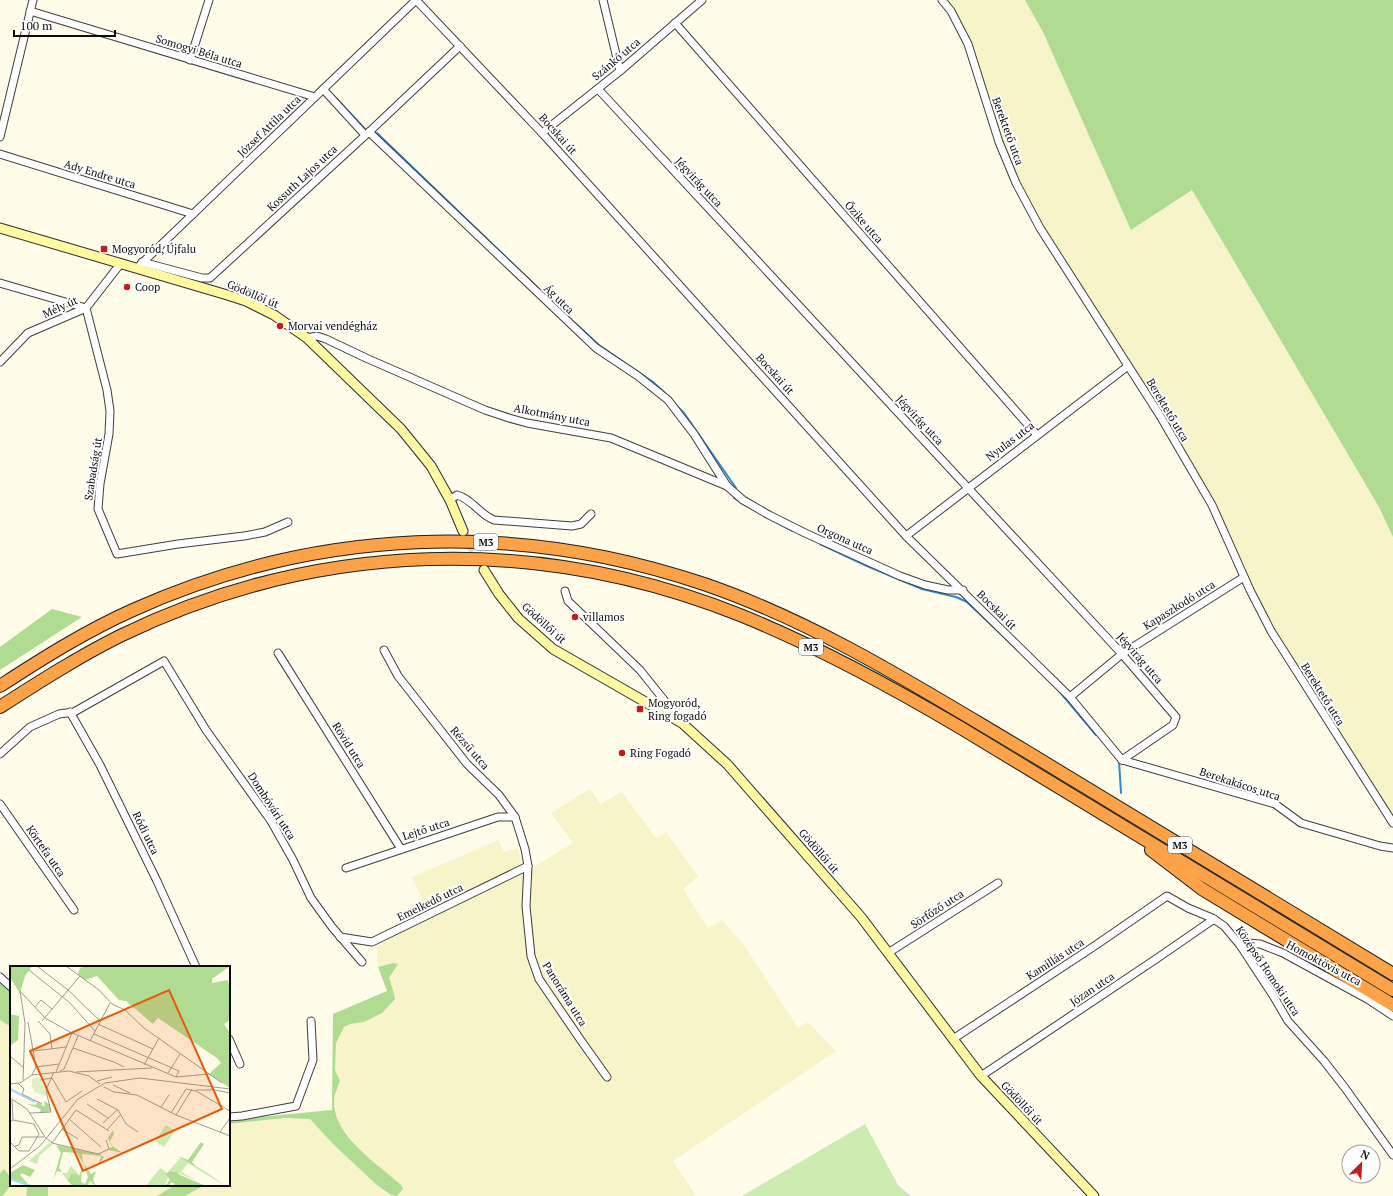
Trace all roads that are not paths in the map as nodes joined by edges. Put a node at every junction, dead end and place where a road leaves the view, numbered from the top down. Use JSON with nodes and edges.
{"nodes":[{"id":1,"x":33,"y":0,"type":"edge"},
{"id":2,"x":209,"y":0,"type":"edge"},
{"id":3,"x":416,"y":0,"type":"edge"},
{"id":4,"x":603,"y":0,"type":"edge"},
{"id":5,"x":942,"y":0,"type":"edge"},
{"id":6,"x":698,"y":1,"type":"edge"},
{"id":7,"x":30,"y":11,"type":"junction"},
{"id":8,"x":675,"y":23,"type":"junction"},
{"id":9,"x":460,"y":46,"type":"junction"},
{"id":10,"x":190,"y":60,"type":"junction"},
{"id":11,"x":620,"y":71,"type":"junction"},
{"id":12,"x":323,"y":89,"type":"junction"},
{"id":13,"x":598,"y":89,"type":"junction"},
{"id":14,"x":315,"y":98,"type":"junction"},
{"id":15,"x":367,"y":133,"type":"junction"},
{"id":16,"x":542,"y":133,"type":"junction"},
{"id":17,"x":0,"y":137,"type":"edge"},
{"id":18,"x":0,"y":154,"type":"edge"},
{"id":19,"x":192,"y":214,"type":"junction"},
{"id":20,"x":0,"y":228,"type":"edge"},
{"id":21,"x":121,"y":263,"type":"junction"},
{"id":22,"x":139,"y":265,"type":"junction"},
{"id":23,"x":0,"y":283,"type":"edge"},
{"id":24,"x":86,"y":308,"type":"junction"},
{"id":25,"x":307,"y":338,"type":"junction"},
{"id":26,"x":0,"y":362,"type":"edge"},
{"id":27,"x":1128,"y":366,"type":"junction"},
{"id":28,"x":1037,"y":435,"type":"junction"},
{"id":29,"x":727,"y":486,"type":"junction"},
{"id":30,"x":968,"y":488,"type":"junction"},
{"id":31,"x":450,"y":500,"type":"junction"},
{"id":32,"x":592,"y":514,"type":"dead end"},
{"id":33,"x":288,"y":522,"type":"dead end"},
{"id":34,"x":463,"y":531,"type":"tunnel mouth"},
{"id":35,"x":906,"y":536,"type":"junction"},
{"id":36,"x":484,"y":570,"type":"tunnel mouth"},
{"id":37,"x":1244,"y":577,"type":"junction"},
{"id":38,"x":963,"y":590,"type":"junction"},
{"id":39,"x":565,"y":591,"type":"dead end"},
{"id":40,"x":384,"y":650,"type":"dead end"},
{"id":41,"x":278,"y":653,"type":"dead end"},
{"id":42,"x":1122,"y":654,"type":"junction"},
{"id":43,"x":0,"y":686,"type":"edge"},
{"id":44,"x":1070,"y":697,"type":"junction"},
{"id":45,"x":0,"y":707,"type":"edge"},
{"id":46,"x":70,"y":712,"type":"junction"},
{"id":47,"x":682,"y":724,"type":"junction"},
{"id":48,"x":0,"y":754,"type":"edge"},
{"id":49,"x":1122,"y":760,"type":"junction"},
{"id":50,"x":0,"y":804,"type":"edge"},
{"id":51,"x":1107,"y":816,"type":"junction"},
{"id":52,"x":515,"y":817,"type":"junction"},
{"id":53,"x":1393,"y":823,"type":"edge"},
{"id":54,"x":1393,"y":848,"type":"edge"},
{"id":55,"x":401,"y":849,"type":"junction"},
{"id":56,"x":528,"y":866,"type":"junction"},
{"id":57,"x":346,"y":868,"type":"dead end"},
{"id":58,"x":998,"y":883,"type":"dead end"},
{"id":59,"x":1167,"y":896,"type":"joint"},
{"id":60,"x":74,"y":910,"type":"dead end"},
{"id":61,"x":1214,"y":919,"type":"junction"},
{"id":62,"x":340,"y":937,"type":"junction"},
{"id":63,"x":1240,"y":945,"type":"junction"},
{"id":64,"x":888,"y":954,"type":"junction"},
{"id":65,"x":362,"y":962,"type":"dead end"},
{"id":66,"x":196,"y":966,"type":"edge"},
{"id":67,"x":1393,"y":974,"type":"edge"},
{"id":68,"x":0,"y":977,"type":"edge"},
{"id":69,"x":10,"y":986,"type":"edge"},
{"id":70,"x":1393,"y":990,"type":"edge"},
{"id":71,"x":1393,"y":1005,"type":"edge"},
{"id":72,"x":1393,"y":1016,"type":"edge"},
{"id":73,"x":311,"y":1021,"type":"dead end"},
{"id":74,"x":953,"y":1039,"type":"junction"},
{"id":75,"x":230,"y":1041,"type":"edge"},
{"id":76,"x":240,"y":1064,"type":"dead end"},
{"id":77,"x":981,"y":1076,"type":"junction"},
{"id":78,"x":607,"y":1077,"type":"dead end"},
{"id":79,"x":230,"y":1117,"type":"edge"},
{"id":80,"x":1393,"y":1155,"type":"edge"},
{"id":81,"x":1094,"y":1196,"type":"edge"}],
"edges":[{"from":1,"to":7,"type":"street"},
{"from":2,"to":10,"type":"street"},
{"from":3,"to":9,"type":"street","name":"Bocskai út"},
{"from":3,"to":12,"type":"street","name":"József Attila utca"},
{"from":4,"to":11,"type":"street"},
{"from":5,"to":27,"type":"street","name":"Berektető utca"},
{"from":6,"to":8,"type":"street","name":"Szánkó utca"},
{"from":7,"to":10,"type":"street","name":"Somogyi Béla utca"},
{"from":7,"to":17,"type":"street"},
{"from":8,"to":11,"type":"street","name":"Szánkó utca"},
{"from":8,"to":28,"type":"street","name":"Őzike utca"},
{"from":9,"to":15,"type":"street","name":"Kossuth Lajos utca"},
{"from":9,"to":16,"type":"street","name":"Bocskai út"},
{"from":10,"to":14,"type":"street","name":"Somogyi Béla utca"},
{"from":11,"to":13,"type":"street","name":"Szánkó utca"},
{"from":12,"to":14,"type":"street","name":"József Attila utca"},
{"from":12,"to":15,"type":"street","name":"Ág utca"},
{"from":13,"to":16,"type":"street","name":"Szánkó utca"},
{"from":13,"to":30,"type":"street","name":"Jégvirág utca"},
{"from":14,"to":19,"type":"street","name":"József Attila utca"},
{"from":15,"to":22,"type":"street","name":"Kossuth Lajos utca"},
{"from":15,"to":29,"type":"street","name":"Ág utca"},
{"from":16,"to":35,"type":"street","name":"Bocskai út"},
{"from":18,"to":19,"type":"street","name":"Ady Endre utca"},
{"from":19,"to":22,"type":"street","name":"József Attila utca"},
{"from":20,"to":21,"type":"main road","name":"Gödöllői út"},
{"from":21,"to":22,"type":"main road","name":"Gödöllői út"},
{"from":21,"to":24,"type":"street","name":"Mély út"},
{"from":22,"to":25,"type":"main road","name":"Gödöllői út"},
{"from":23,"to":24,"type":"street"},
{"from":24,"to":26,"type":"street","name":"Mély út"},
{"from":24,"to":33,"type":"street","name":"Szabadság út"},
{"from":25,"to":29,"type":"street","name":"Alkotmány utca"},
{"from":25,"to":31,"type":"main road","name":"Gödöllői út"},
{"from":27,"to":28,"type":"street","name":"Nyulas utca"},
{"from":27,"to":37,"type":"street","name":"Berektető utca"},
{"from":28,"to":30,"type":"street","name":"Nyulas utca"},
{"from":29,"to":38,"type":"street","name":"Orgona utca"},
{"from":30,"to":35,"type":"street","name":"Nyulas utca"},
{"from":30,"to":42,"type":"street","name":"Jégvirág utca"},
{"from":31,"to":32,"type":"street"},
{"from":31,"to":34,"type":"main road","name":"Gödöllői út"},
{"from":35,"to":38,"type":"street","name":"Bocskai út"},
{"from":36,"to":47,"type":"main road","name":"Gödöllői út"},
{"from":37,"to":42,"type":"street","name":"Kapaszkodó utca"},
{"from":37,"to":53,"type":"street","name":"Berektető utca"},
{"from":38,"to":44,"type":"street","name":"Bocskai út"},
{"from":39,"to":47,"type":"street"},
{"from":40,"to":52,"type":"street","name":"Rézsű utca"},
{"from":41,"to":55,"type":"street","name":"Rövid utca"},
{"from":42,"to":44,"type":"street","name":"Kapaszkodó utca"},
{"from":42,"to":49,"type":"street","name":"Jégvirág utca"},
{"from":43,"to":67,"type":"highway","number":"M3"},
{"from":44,"to":49,"type":"street","name":"Bocskai út"},
{"from":45,"to":51,"type":"highway","number":"M3"},
{"from":46,"to":48,"type":"street"},
{"from":46,"to":62,"type":"street","name":"Dombóvári utca"},
{"from":46,"to":66,"type":"street","name":"Ródi utca"},
{"from":47,"to":64,"type":"main road","name":"Gödöllői út"},
{"from":49,"to":54,"type":"street","name":"Berekakácos utca"},
{"from":50,"to":60,"type":"street","name":"Körtefa utca"},
{"from":51,"to":70,"type":"highway","number":"M3"},
{"from":51,"to":71,"type":"highway"},
{"from":52,"to":55,"type":"street","name":"Lejtő utca"},
{"from":52,"to":56,"type":"street","name":"Rézsű utca"},
{"from":55,"to":57,"type":"street","name":"Lejtő utca"},
{"from":56,"to":62,"type":"street","name":"Emelkedő utca"},
{"from":56,"to":78,"type":"street","name":"Panoráma utca"},
{"from":58,"to":64,"type":"street","name":"Sörfőző utca"},
{"from":59,"to":61,"type":"street","name":"Középső Homoki utca"},
{"from":59,"to":74,"type":"street","name":"Kamillás utca"},
{"from":61,"to":63,"type":"street","name":"Középső Homoki utca"},
{"from":61,"to":77,"type":"street","name":"Józan utca"},
{"from":62,"to":65,"type":"street","name":"Dombóvári utca"},
{"from":63,"to":72,"type":"street","name":"Homoktövis utca"},
{"from":63,"to":80,"type":"street","name":"Középső Homoki utca"},
{"from":64,"to":74,"type":"main road","name":"Gödöllői út"},
{"from":68,"to":69,"type":"street"},
{"from":73,"to":79,"type":"street"},
{"from":74,"to":77,"type":"main road","name":"Gödöllői út"},
{"from":75,"to":76,"type":"street"},
{"from":77,"to":81,"type":"main road","name":"Gödöllői út"}]}
